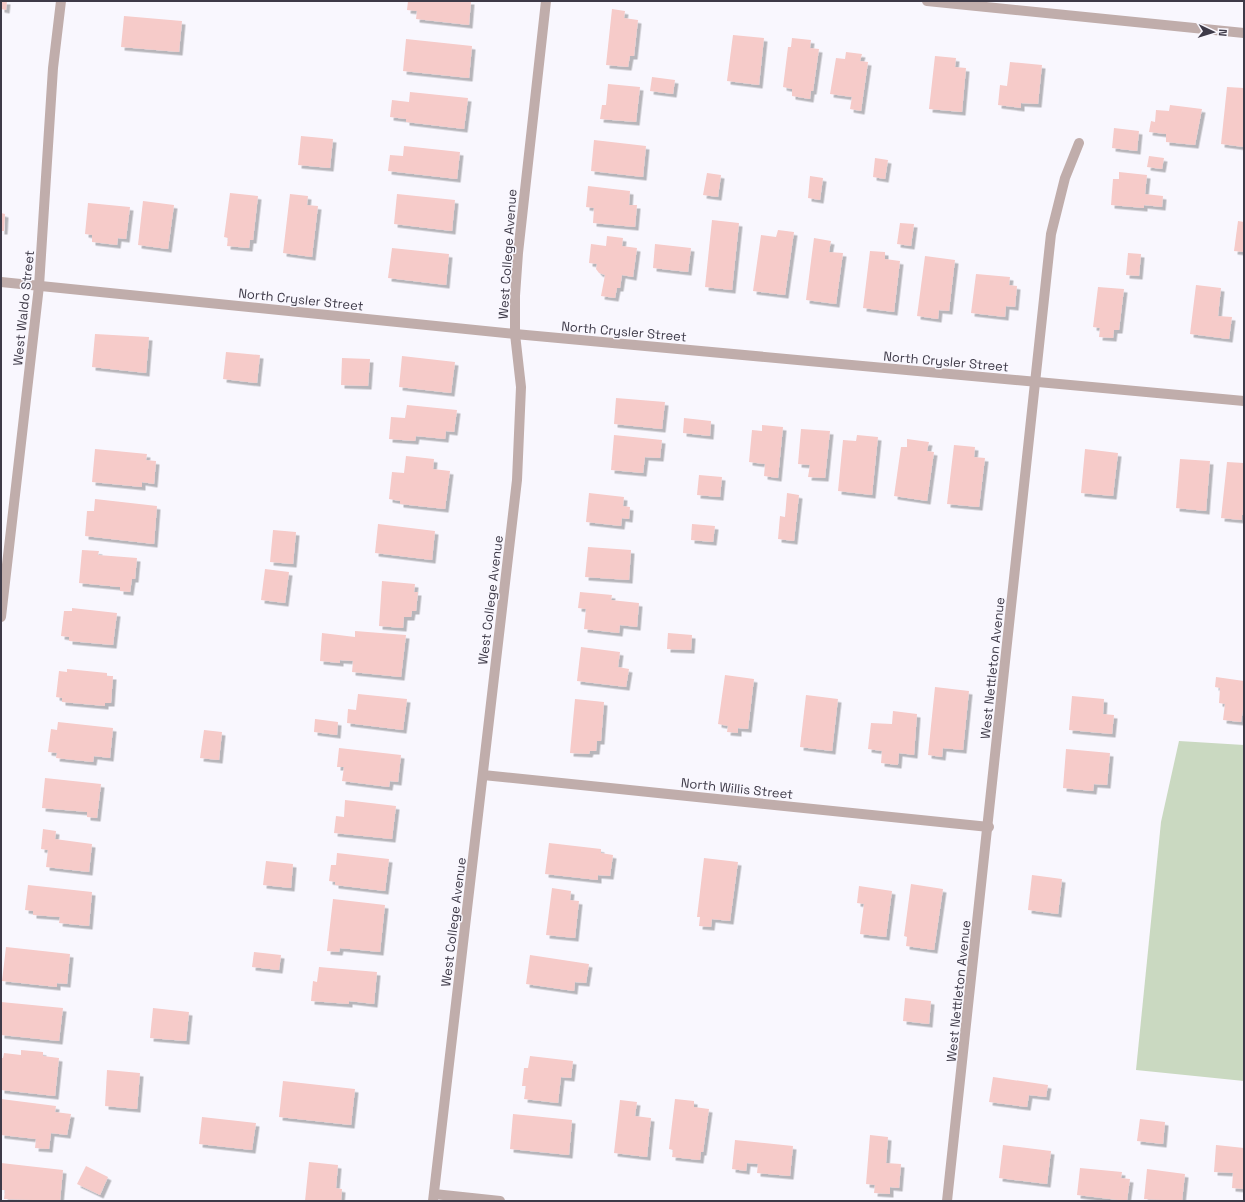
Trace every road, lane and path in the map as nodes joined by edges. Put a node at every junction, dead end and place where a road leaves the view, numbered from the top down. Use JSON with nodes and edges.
{"nodes":[{"id":1,"x":61,"y":1,"type":"edge"},
{"id":2,"x":546,"y":1,"type":"edge"},
{"id":3,"x":927,"y":1,"type":"edge"},
{"id":4,"x":1244,"y":33,"type":"edge"},
{"id":5,"x":1079,"y":142,"type":"dead end"},
{"id":6,"x":1,"y":282,"type":"edge"},
{"id":7,"x":39,"y":286,"type":"junction"},
{"id":8,"x":515,"y":334,"type":"junction"},
{"id":9,"x":1034,"y":383,"type":"junction"},
{"id":10,"x":1244,"y":401,"type":"edge"},
{"id":11,"x":1,"y":617,"type":"edge"},
{"id":12,"x":483,"y":776,"type":"junction"},
{"id":13,"x":989,"y":827,"type":"junction"},
{"id":14,"x":434,"y":1198,"type":"edge"},
{"id":15,"x":500,"y":1201,"type":"edge"},
{"id":16,"x":947,"y":1201,"type":"edge"}],
"edges":[{"from":1,"to":7,"type":"street","name":"West Waldo Street"},
{"from":2,"to":8,"type":"street","name":"West College Avenue"},
{"from":3,"to":4,"type":"street"},
{"from":5,"to":9,"type":"street","name":"West Nettleton Avenue"},
{"from":6,"to":7,"type":"street","name":"North Crysler Street"},
{"from":7,"to":8,"type":"street","name":"North Crysler Street"},
{"from":7,"to":11,"type":"street","name":"West Waldo Street"},
{"from":8,"to":9,"type":"street","name":"North Crysler Street"},
{"from":8,"to":12,"type":"street","name":"West College Avenue"},
{"from":9,"to":10,"type":"street","name":"North Crysler Street"},
{"from":9,"to":13,"type":"street","name":"West Nettleton Avenue"},
{"from":12,"to":13,"type":"street","name":"North Willis Street"},
{"from":12,"to":14,"type":"street","name":"West College Avenue"},
{"from":13,"to":16,"type":"street","name":"West Nettleton Avenue"},
{"from":14,"to":15,"type":"street"}]}
